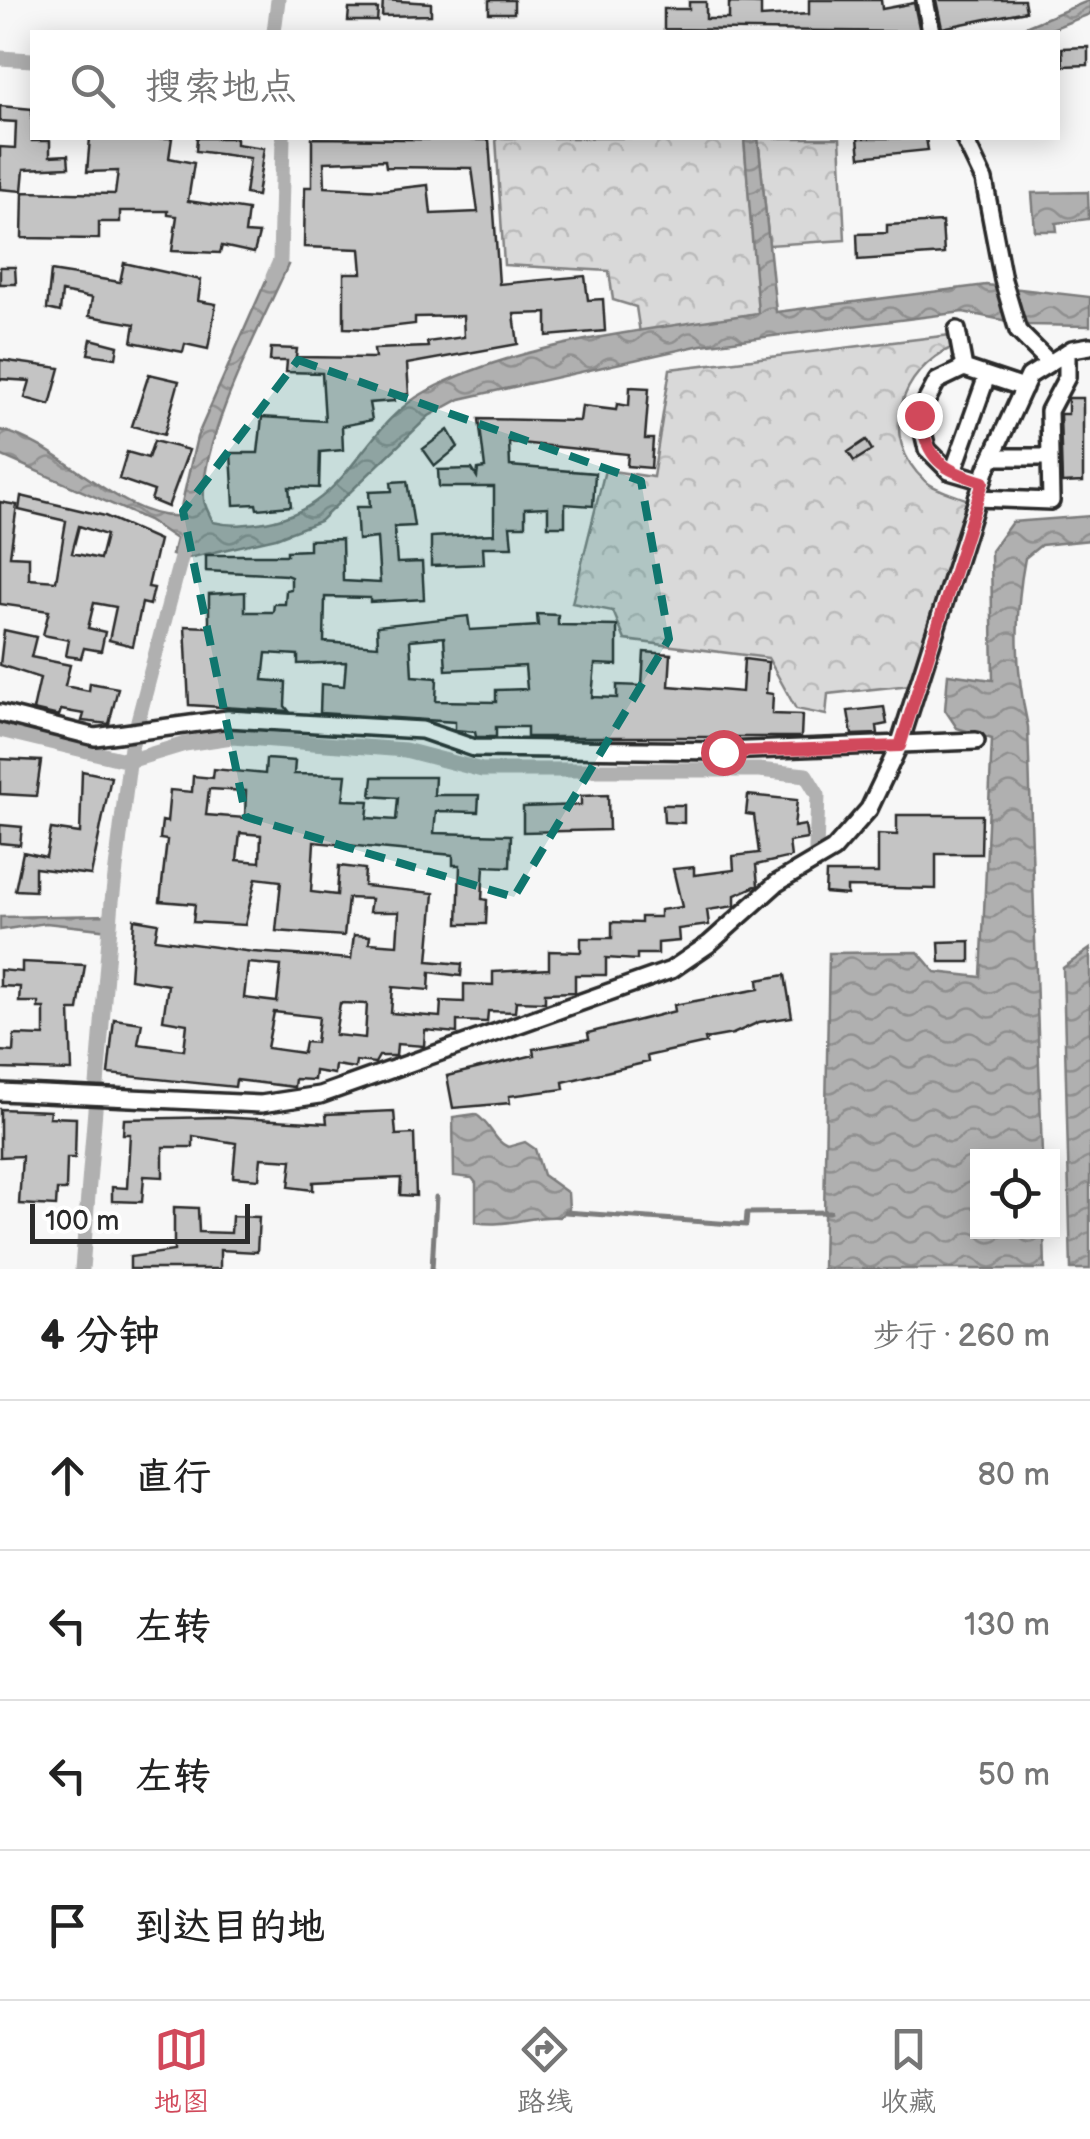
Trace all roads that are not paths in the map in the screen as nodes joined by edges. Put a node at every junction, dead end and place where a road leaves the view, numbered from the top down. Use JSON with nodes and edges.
{"nodes":[{"id":1,"x":925,"y":0,"type":"edge"},
{"id":2,"x":931,"y":30,"type":"edge"},
{"id":3,"x":965,"y":140,"type":"edge"},
{"id":4,"x":957,"y":330,"type":"dead end"},
{"id":5,"x":1090,"y":346,"type":"edge"},
{"id":6,"x":1066,"y":352,"type":"junction"},
{"id":7,"x":1049,"y":362,"type":"junction"},
{"id":8,"x":964,"y":368,"type":"junction"},
{"id":9,"x":987,"y":376,"type":"junction"},
{"id":10,"x":1024,"y":388,"type":"junction"},
{"id":11,"x":992,"y":456,"type":"junction"},
{"id":12,"x":1050,"y":458,"type":"junction"},
{"id":13,"x":954,"y":472,"type":"junction"},
{"id":14,"x":983,"y":482,"type":"junction"},
{"id":15,"x":977,"y":498,"type":"junction"},
{"id":16,"x":0,"y":712,"type":"edge"},
{"id":17,"x":976,"y":741,"type":"dead end"},
{"id":18,"x":900,"y":746,"type":"junction"},
{"id":19,"x":0,"y":1092,"type":"edge"}],
"edges":[{"from":1,"to":2,"type":"street"},
{"from":3,"to":7,"type":"street"},
{"from":4,"to":8,"type":"street"},
{"from":5,"to":6,"type":"street"},
{"from":6,"to":7,"type":"street"},
{"from":6,"to":12,"type":"street"},
{"from":7,"to":10,"type":"street"},
{"from":8,"to":9,"type":"street"},
{"from":8,"to":13,"type":"street"},
{"from":9,"to":10,"type":"street"},
{"from":9,"to":13,"type":"street"},
{"from":10,"to":11,"type":"street"},
{"from":11,"to":12,"type":"street"},
{"from":11,"to":14,"type":"street"},
{"from":12,"to":15,"type":"street"},
{"from":13,"to":14,"type":"street"},
{"from":14,"to":15,"type":"street"},
{"from":15,"to":18,"type":"street"},
{"from":16,"to":18,"type":"street"},
{"from":17,"to":18,"type":"street"},
{"from":18,"to":19,"type":"street"}]}
